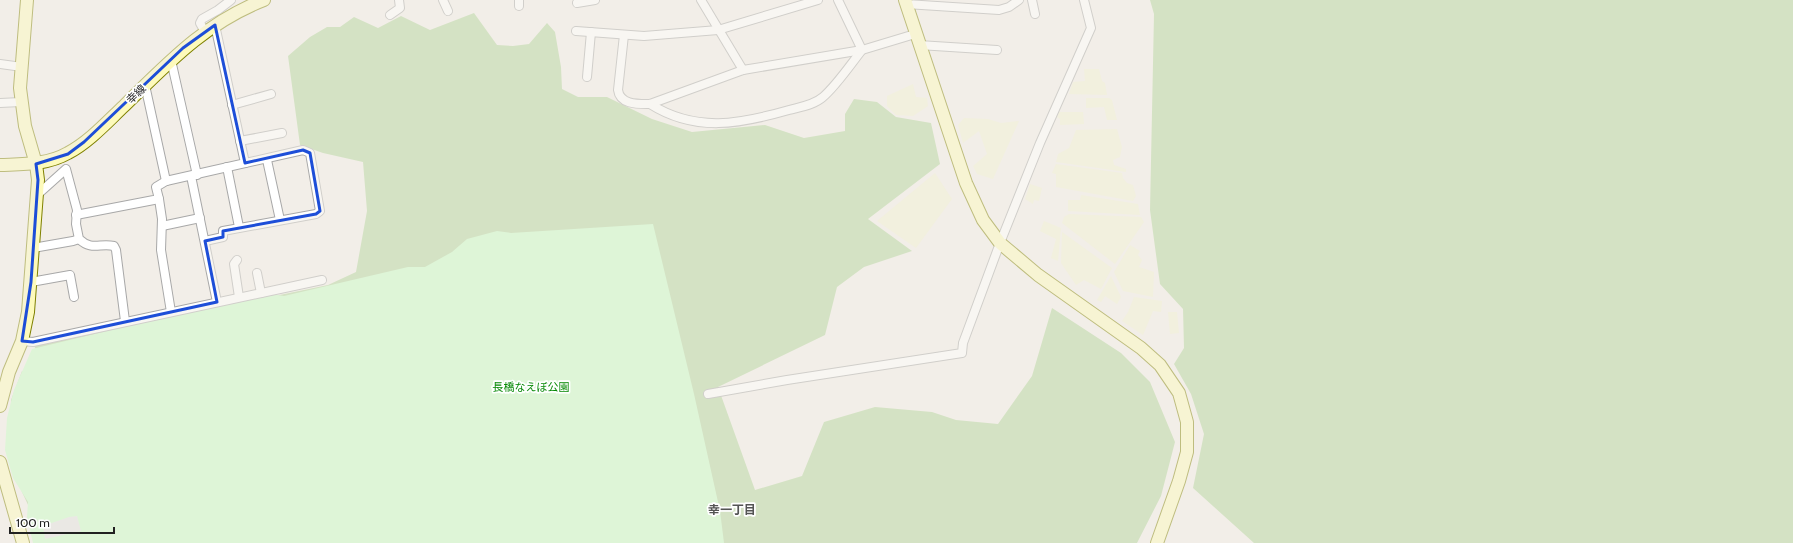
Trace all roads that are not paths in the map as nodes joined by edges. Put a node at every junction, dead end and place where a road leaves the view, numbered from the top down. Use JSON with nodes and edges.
{"nodes":[{"id":1,"x":27,"y":0,"type":"edge"},
{"id":2,"x":232,"y":0,"type":"edge"},
{"id":3,"x":264,"y":0,"type":"edge"},
{"id":4,"x":399,"y":0,"type":"edge"},
{"id":5,"x":443,"y":0,"type":"edge"},
{"id":6,"x":595,"y":0,"type":"edge"},
{"id":7,"x":701,"y":0,"type":"edge"},
{"id":8,"x":818,"y":0,"type":"edge"},
{"id":9,"x":838,"y":0,"type":"edge"},
{"id":10,"x":1019,"y":0,"type":"edge"},
{"id":11,"x":1032,"y":0,"type":"edge"},
{"id":12,"x":1084,"y":0,"type":"edge"},
{"id":13,"x":906,"y":2,"type":"edge"},
{"id":14,"x":577,"y":3,"type":"dead end"},
{"id":15,"x":961,"y":4,"type":"edge"},
{"id":16,"x":448,"y":10,"type":"dead end"},
{"id":17,"x":1036,"y":14,"type":"dead end"},
{"id":18,"x":390,"y":15,"type":"dead end"},
{"id":19,"x":215,"y":25,"type":"junction"},
{"id":20,"x":718,"y":30,"type":"junction"},
{"id":21,"x":576,"y":31,"type":"dead end"},
{"id":22,"x":205,"y":32,"type":"junction"},
{"id":23,"x":591,"y":32,"type":"junction"},
{"id":24,"x":624,"y":35,"type":"junction"},
{"id":25,"x":917,"y":39,"type":"junction"},
{"id":26,"x":862,"y":50,"type":"junction"},
{"id":27,"x":997,"y":50,"type":"dead end"},
{"id":28,"x":171,"y":60,"type":"junction"},
{"id":29,"x":0,"y":64,"type":"edge"},
{"id":30,"x":22,"y":66,"type":"junction"},
{"id":31,"x":743,"y":70,"type":"junction"},
{"id":32,"x":587,"y":77,"type":"dead end"},
{"id":33,"x":145,"y":85,"type":"junction"},
{"id":34,"x":271,"y":94,"type":"dead end"},
{"id":35,"x":21,"y":102,"type":"junction"},
{"id":36,"x":0,"y":104,"type":"edge"},
{"id":37,"x":650,"y":104,"type":"junction"},
{"id":38,"x":232,"y":105,"type":"junction"},
{"id":39,"x":282,"y":132,"type":"dead end"},
{"id":40,"x":240,"y":141,"type":"junction"},
{"id":41,"x":267,"y":160,"type":"junction"},
{"id":42,"x":244,"y":163,"type":"junction"},
{"id":43,"x":36,"y":164,"type":"junction"},
{"id":44,"x":0,"y":165,"type":"edge"},
{"id":45,"x":227,"y":167,"type":"junction"},
{"id":46,"x":194,"y":176,"type":"junction"},
{"id":47,"x":166,"y":181,"type":"junction"},
{"id":48,"x":37,"y":195,"type":"junction"},
{"id":49,"x":158,"y":199,"type":"junction"},
{"id":50,"x":76,"y":215,"type":"junction"},
{"id":51,"x":200,"y":218,"type":"junction"},
{"id":52,"x":280,"y":220,"type":"junction"},
{"id":53,"x":162,"y":226,"type":"junction"},
{"id":54,"x":239,"y":227,"type":"junction"},
{"id":55,"x":79,"y":238,"type":"junction"},
{"id":56,"x":205,"y":241,"type":"junction"},
{"id":57,"x":1000,"y":243,"type":"junction"},
{"id":58,"x":33,"y":248,"type":"junction"},
{"id":59,"x":237,"y":260,"type":"dead end"},
{"id":60,"x":257,"y":273,"type":"dead end"},
{"id":61,"x":322,"y":280,"type":"dead end"},
{"id":62,"x":31,"y":282,"type":"junction"},
{"id":63,"x":261,"y":293,"type":"junction"},
{"id":64,"x":74,"y":297,"type":"dead end"},
{"id":65,"x":239,"y":297,"type":"junction"},
{"id":66,"x":217,"y":302,"type":"junction"},
{"id":67,"x":171,"y":312,"type":"junction"},
{"id":68,"x":125,"y":321,"type":"junction"},
{"id":69,"x":22,"y":341,"type":"junction"},
{"id":70,"x":4,"y":370,"type":"edge"},
{"id":71,"x":708,"y":394,"type":"dead end"},
{"id":72,"x":0,"y":406,"type":"edge"},
{"id":73,"x":0,"y":462,"type":"edge"},
{"id":74,"x":23,"y":543,"type":"edge"},
{"id":75,"x":1157,"y":543,"type":"edge"}],
"edges":[{"from":1,"to":30,"type":"street"},
{"from":2,"to":22,"type":"street"},
{"from":3,"to":19,"type":"street","name":"幸線"},
{"from":4,"to":18,"type":"street"},
{"from":5,"to":16,"type":"street"},
{"from":6,"to":14,"type":"street"},
{"from":7,"to":20,"type":"street"},
{"from":8,"to":20,"type":"street"},
{"from":9,"to":26,"type":"street"},
{"from":10,"to":15,"type":"street"},
{"from":11,"to":17,"type":"street"},
{"from":12,"to":57,"type":"street"},
{"from":13,"to":15,"type":"street"},
{"from":13,"to":25,"type":"street"},
{"from":19,"to":22,"type":"street","name":"幸線"},
{"from":19,"to":38,"type":"street"},
{"from":20,"to":24,"type":"street"},
{"from":20,"to":31,"type":"street"},
{"from":21,"to":23,"type":"street"},
{"from":22,"to":28,"type":"street","name":"幸線"},
{"from":23,"to":24,"type":"street"},
{"from":23,"to":32,"type":"street"},
{"from":24,"to":37,"type":"street"},
{"from":25,"to":26,"type":"street"},
{"from":25,"to":27,"type":"street"},
{"from":25,"to":57,"type":"street"},
{"from":26,"to":31,"type":"street"},
{"from":26,"to":37,"type":"street"},
{"from":28,"to":33,"type":"street","name":"幸線"},
{"from":28,"to":46,"type":"street"},
{"from":29,"to":30,"type":"street"},
{"from":30,"to":35,"type":"street"},
{"from":31,"to":37,"type":"street"},
{"from":33,"to":43,"type":"street","name":"幸線"},
{"from":33,"to":47,"type":"street"},
{"from":34,"to":38,"type":"street"},
{"from":35,"to":36,"type":"street"},
{"from":35,"to":43,"type":"street"},
{"from":38,"to":40,"type":"street"},
{"from":39,"to":40,"type":"street"},
{"from":40,"to":42,"type":"street"},
{"from":41,"to":42,"type":"street"},
{"from":41,"to":52,"type":"street"},
{"from":41,"to":52,"type":"street"},
{"from":42,"to":45,"type":"street"},
{"from":43,"to":44,"type":"street","name":"幸線"},
{"from":43,"to":48,"type":"street"},
{"from":45,"to":46,"type":"street"},
{"from":45,"to":54,"type":"street"},
{"from":46,"to":47,"type":"street"},
{"from":46,"to":51,"type":"street"},
{"from":47,"to":49,"type":"street"},
{"from":48,"to":50,"type":"street"},
{"from":48,"to":58,"type":"street"},
{"from":49,"to":50,"type":"street"},
{"from":49,"to":53,"type":"street"},
{"from":50,"to":55,"type":"street"},
{"from":51,"to":53,"type":"street"},
{"from":51,"to":56,"type":"street"},
{"from":52,"to":54,"type":"street"},
{"from":53,"to":67,"type":"street"},
{"from":54,"to":56,"type":"street"},
{"from":55,"to":58,"type":"street"},
{"from":55,"to":68,"type":"street"},
{"from":56,"to":66,"type":"street"},
{"from":57,"to":71,"type":"street"},
{"from":57,"to":75,"type":"street"},
{"from":58,"to":62,"type":"street"},
{"from":59,"to":65,"type":"street"},
{"from":60,"to":63,"type":"street"},
{"from":61,"to":63,"type":"street"},
{"from":62,"to":64,"type":"street"},
{"from":62,"to":69,"type":"street"},
{"from":63,"to":65,"type":"street"},
{"from":65,"to":66,"type":"street"},
{"from":66,"to":67,"type":"street"},
{"from":67,"to":68,"type":"street"},
{"from":68,"to":69,"type":"street"},
{"from":69,"to":70,"type":"street"},
{"from":70,"to":72,"type":"street"},
{"from":73,"to":74,"type":"street"}]}
